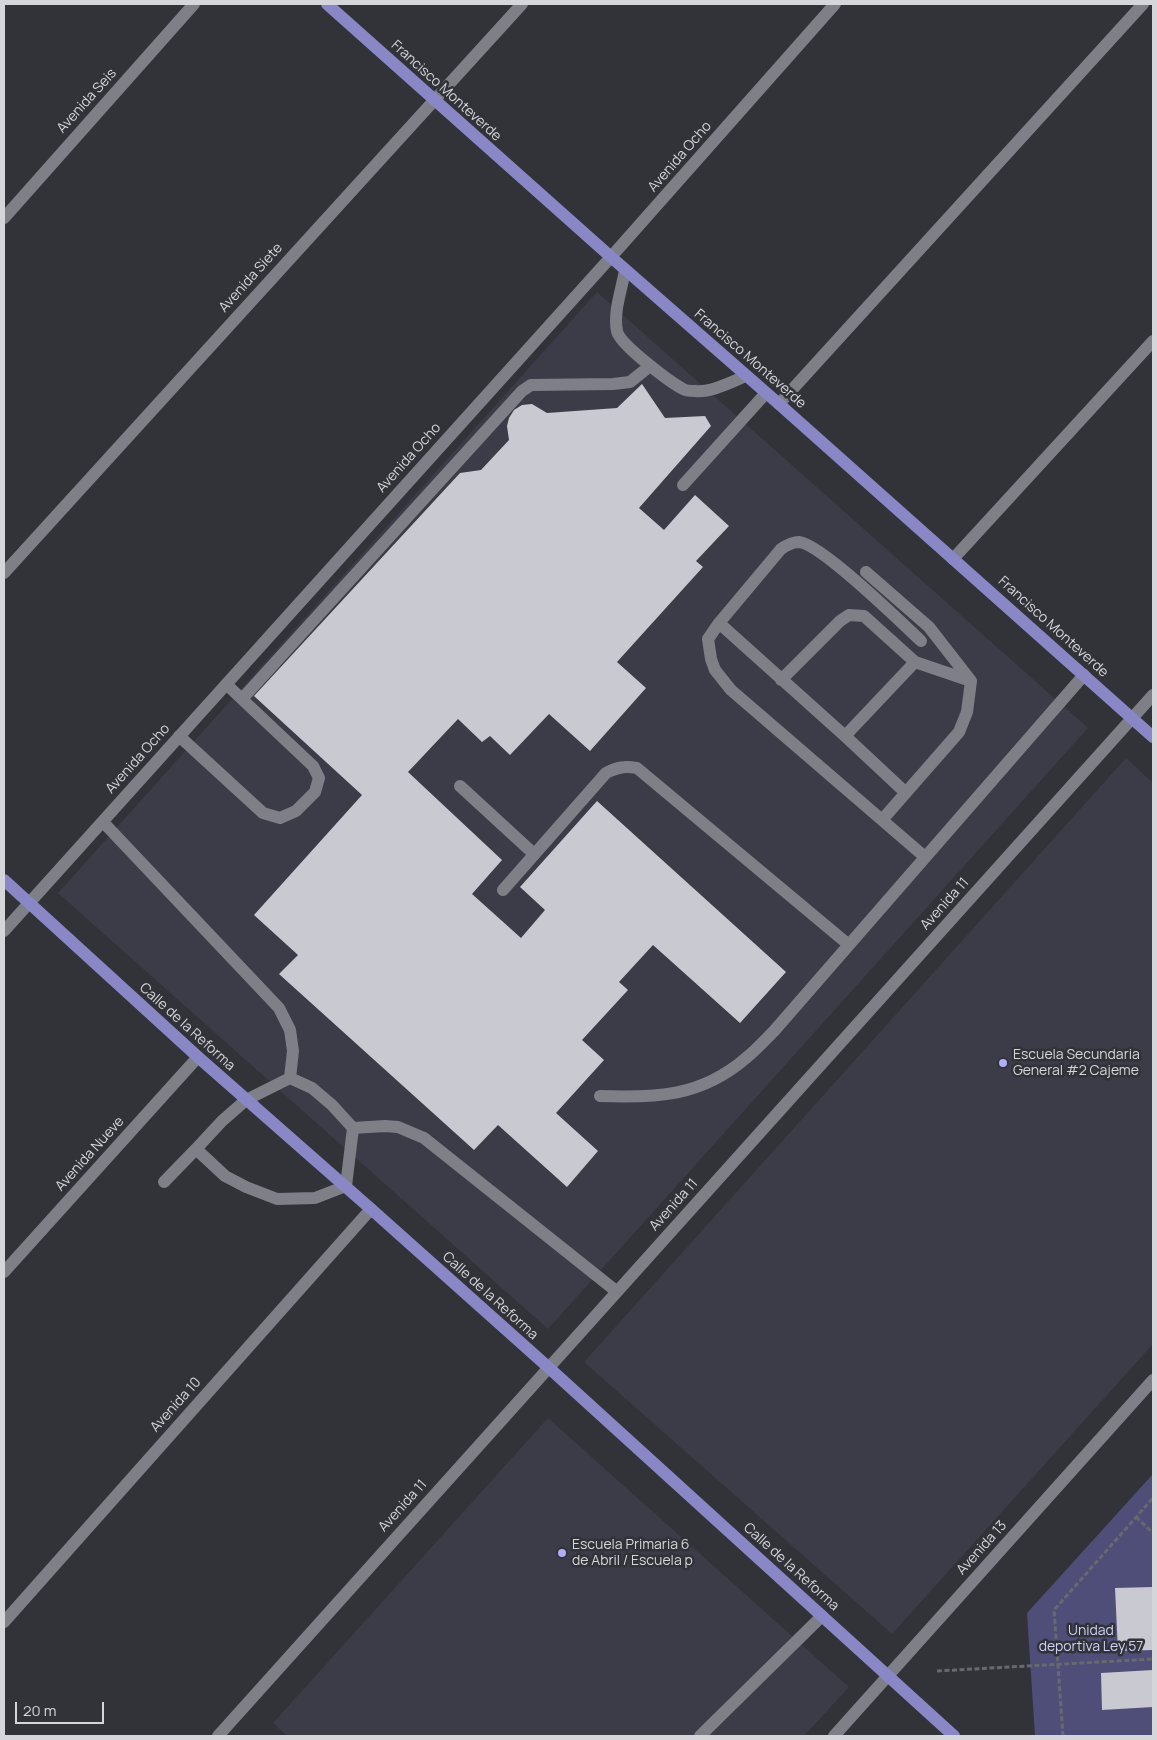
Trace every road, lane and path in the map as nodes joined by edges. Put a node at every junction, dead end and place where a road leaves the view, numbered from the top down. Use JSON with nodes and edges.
{"nodes":[{"id":1,"x":194,"y":4,"type":"edge"},
{"id":2,"x":327,"y":4,"type":"edge"},
{"id":3,"x":522,"y":4,"type":"edge"},
{"id":4,"x":835,"y":4,"type":"edge"},
{"id":5,"x":1143,"y":4,"type":"edge"},
{"id":6,"x":433,"y":100,"type":"junction"},
{"id":7,"x":4,"y":218,"type":"edge"},
{"id":8,"x":611,"y":258,"type":"junction"},
{"id":9,"x":625,"y":270,"type":"junction"},
{"id":10,"x":1153,"y":341,"type":"edge"},
{"id":11,"x":650,"y":366,"type":"junction"},
{"id":12,"x":746,"y":376,"type":"junction"},
{"id":13,"x":766,"y":393,"type":"junction"},
{"id":14,"x":779,"y":404,"type":"junction"},
{"id":15,"x":683,"y":485,"type":"dead end"},
{"id":16,"x":954,"y":559,"type":"junction"},
{"id":17,"x":866,"y":572,"type":"dead end"},
{"id":18,"x":4,"y":573,"type":"edge"},
{"id":19,"x":718,"y":623,"type":"junction"},
{"id":20,"x":921,"y":641,"type":"dead end"},
{"id":21,"x":915,"y":662,"type":"junction"},
{"id":22,"x":1084,"y":675,"type":"junction"},
{"id":23,"x":782,"y":680,"type":"junction"},
{"id":24,"x":971,"y":681,"type":"junction"},
{"id":25,"x":226,"y":684,"type":"junction"},
{"id":26,"x":1153,"y":695,"type":"edge"},
{"id":27,"x":242,"y":699,"type":"junction"},
{"id":28,"x":1132,"y":718,"type":"junction"},
{"id":29,"x":179,"y":736,"type":"junction"},
{"id":30,"x":845,"y":736,"type":"junction"},
{"id":31,"x":1153,"y":736,"type":"edge"},
{"id":32,"x":460,"y":786,"type":"dead end"},
{"id":33,"x":906,"y":793,"type":"junction"},
{"id":34,"x":882,"y":820,"type":"junction"},
{"id":35,"x":103,"y":822,"type":"junction"},
{"id":36,"x":534,"y":854,"type":"junction"},
{"id":37,"x":925,"y":857,"type":"junction"},
{"id":38,"x":4,"y":880,"type":"edge"},
{"id":39,"x":504,"y":890,"type":"dead end"},
{"id":40,"x":29,"y":903,"type":"junction"},
{"id":41,"x":4,"y":931,"type":"edge"},
{"id":42,"x":849,"y":945,"type":"junction"},
{"id":43,"x":198,"y":1057,"type":"junction"},
{"id":44,"x":290,"y":1078,"type":"junction"},
{"id":45,"x":600,"y":1096,"type":"dead end"},
{"id":46,"x":246,"y":1100,"type":"junction"},
{"id":47,"x":353,"y":1128,"type":"junction"},
{"id":48,"x":196,"y":1149,"type":"junction"},
{"id":49,"x":164,"y":1182,"type":"dead end"},
{"id":50,"x":346,"y":1186,"type":"junction"},
{"id":51,"x":372,"y":1209,"type":"junction"},
{"id":52,"x":4,"y":1272,"type":"edge"},
{"id":53,"x":616,"y":1291,"type":"junction"},
{"id":54,"x":548,"y":1368,"type":"junction"},
{"id":55,"x":1153,"y":1380,"type":"edge"},
{"id":56,"x":1153,"y":1498,"type":"edge"},
{"id":57,"x":1136,"y":1517,"type":"junction"},
{"id":58,"x":1153,"y":1533,"type":"edge"},
{"id":59,"x":822,"y":1616,"type":"junction"},
{"id":60,"x":4,"y":1622,"type":"edge"},
{"id":61,"x":1153,"y":1659,"type":"edge"},
{"id":62,"x":1056,"y":1664,"type":"junction"},
{"id":63,"x":937,"y":1671,"type":"dead end"},
{"id":64,"x":887,"y":1675,"type":"junction"},
{"id":65,"x":218,"y":1736,"type":"edge"},
{"id":66,"x":700,"y":1736,"type":"edge"},
{"id":67,"x":834,"y":1736,"type":"edge"},
{"id":68,"x":954,"y":1736,"type":"edge"},
{"id":69,"x":1063,"y":1736,"type":"edge"}],
"edges":[{"from":1,"to":7,"type":"street","name":"Avenida Seis"},
{"from":2,"to":6,"type":"main road","name":"Francisco Monteverde"},
{"from":3,"to":6,"type":"street","name":"Avenida Siete"},
{"from":4,"to":8,"type":"street","name":"Avenida Ocho"},
{"from":5,"to":14,"type":"street"},
{"from":6,"to":8,"type":"main road","name":"Francisco Monteverde"},
{"from":6,"to":18,"type":"street","name":"Avenida Siete"},
{"from":8,"to":9,"type":"main road","name":"Francisco Monteverde"},
{"from":8,"to":25,"type":"street","name":"Avenida Ocho"},
{"from":9,"to":11,"type":"street"},
{"from":9,"to":12,"type":"main road","name":"Francisco Monteverde"},
{"from":10,"to":16,"type":"street"},
{"from":11,"to":12,"type":"street"},
{"from":11,"to":27,"type":"street"},
{"from":12,"to":13,"type":"main road","name":"Francisco Monteverde"},
{"from":13,"to":14,"type":"main road","name":"Francisco Monteverde"},
{"from":13,"to":15,"type":"street"},
{"from":14,"to":16,"type":"main road","name":"Francisco Monteverde"},
{"from":16,"to":22,"type":"main road","name":"Francisco Monteverde"},
{"from":17,"to":24,"type":"street"},
{"from":19,"to":20,"type":"street"},
{"from":19,"to":23,"type":"street"},
{"from":19,"to":34,"type":"street"},
{"from":21,"to":23,"type":"street"},
{"from":21,"to":24,"type":"street"},
{"from":21,"to":30,"type":"street"},
{"from":22,"to":28,"type":"main road","name":"Francisco Monteverde"},
{"from":22,"to":37,"type":"street"},
{"from":23,"to":30,"type":"street"},
{"from":24,"to":33,"type":"street"},
{"from":25,"to":27,"type":"street"},
{"from":25,"to":29,"type":"street","name":"Avenida Ocho"},
{"from":26,"to":28,"type":"street","name":"Avenida 11"},
{"from":27,"to":29,"type":"street"},
{"from":28,"to":31,"type":"main road","name":"Francisco Monteverde"},
{"from":28,"to":53,"type":"street","name":"Avenida 11"},
{"from":29,"to":35,"type":"street","name":"Avenida Ocho"},
{"from":30,"to":33,"type":"street"},
{"from":32,"to":36,"type":"street"},
{"from":33,"to":34,"type":"street"},
{"from":34,"to":37,"type":"street"},
{"from":35,"to":40,"type":"street","name":"Avenida Ocho"},
{"from":35,"to":44,"type":"street"},
{"from":36,"to":39,"type":"street"},
{"from":36,"to":42,"type":"street"},
{"from":37,"to":42,"type":"street"},
{"from":38,"to":40,"type":"main road","name":"Calle de la Reforma"},
{"from":40,"to":41,"type":"street","name":"Avenida Ocho"},
{"from":40,"to":43,"type":"main road","name":"Calle de la Reforma"},
{"from":42,"to":45,"type":"street"},
{"from":43,"to":46,"type":"main road","name":"Calle de la Reforma"},
{"from":43,"to":52,"type":"street","name":"Avenida Nueve"},
{"from":44,"to":46,"type":"street"},
{"from":44,"to":47,"type":"street"},
{"from":46,"to":48,"type":"street"},
{"from":46,"to":50,"type":"main road","name":"Calle de la Reforma"},
{"from":47,"to":50,"type":"street"},
{"from":47,"to":53,"type":"street"},
{"from":48,"to":49,"type":"street"},
{"from":48,"to":50,"type":"street"},
{"from":50,"to":51,"type":"main road","name":"Calle de la Reforma"},
{"from":51,"to":54,"type":"main road","name":"Calle de la Reforma"},
{"from":51,"to":60,"type":"street","name":"Avenida 10"},
{"from":53,"to":54,"type":"street","name":"Avenida 11"},
{"from":54,"to":59,"type":"main road","name":"Calle de la Reforma"},
{"from":54,"to":65,"type":"street","name":"Avenida 11"},
{"from":55,"to":64,"type":"street","name":"Avenida 13"},
{"from":56,"to":57,"type":"path"},
{"from":57,"to":58,"type":"path"},
{"from":57,"to":62,"type":"path"},
{"from":59,"to":64,"type":"main road","name":"Calle de la Reforma"},
{"from":59,"to":66,"type":"street"},
{"from":61,"to":62,"type":"path"},
{"from":62,"to":63,"type":"path"},
{"from":62,"to":69,"type":"path"},
{"from":64,"to":67,"type":"street","name":"Avenida 13"},
{"from":64,"to":68,"type":"main road","name":"Calle de la Reforma"}]}
